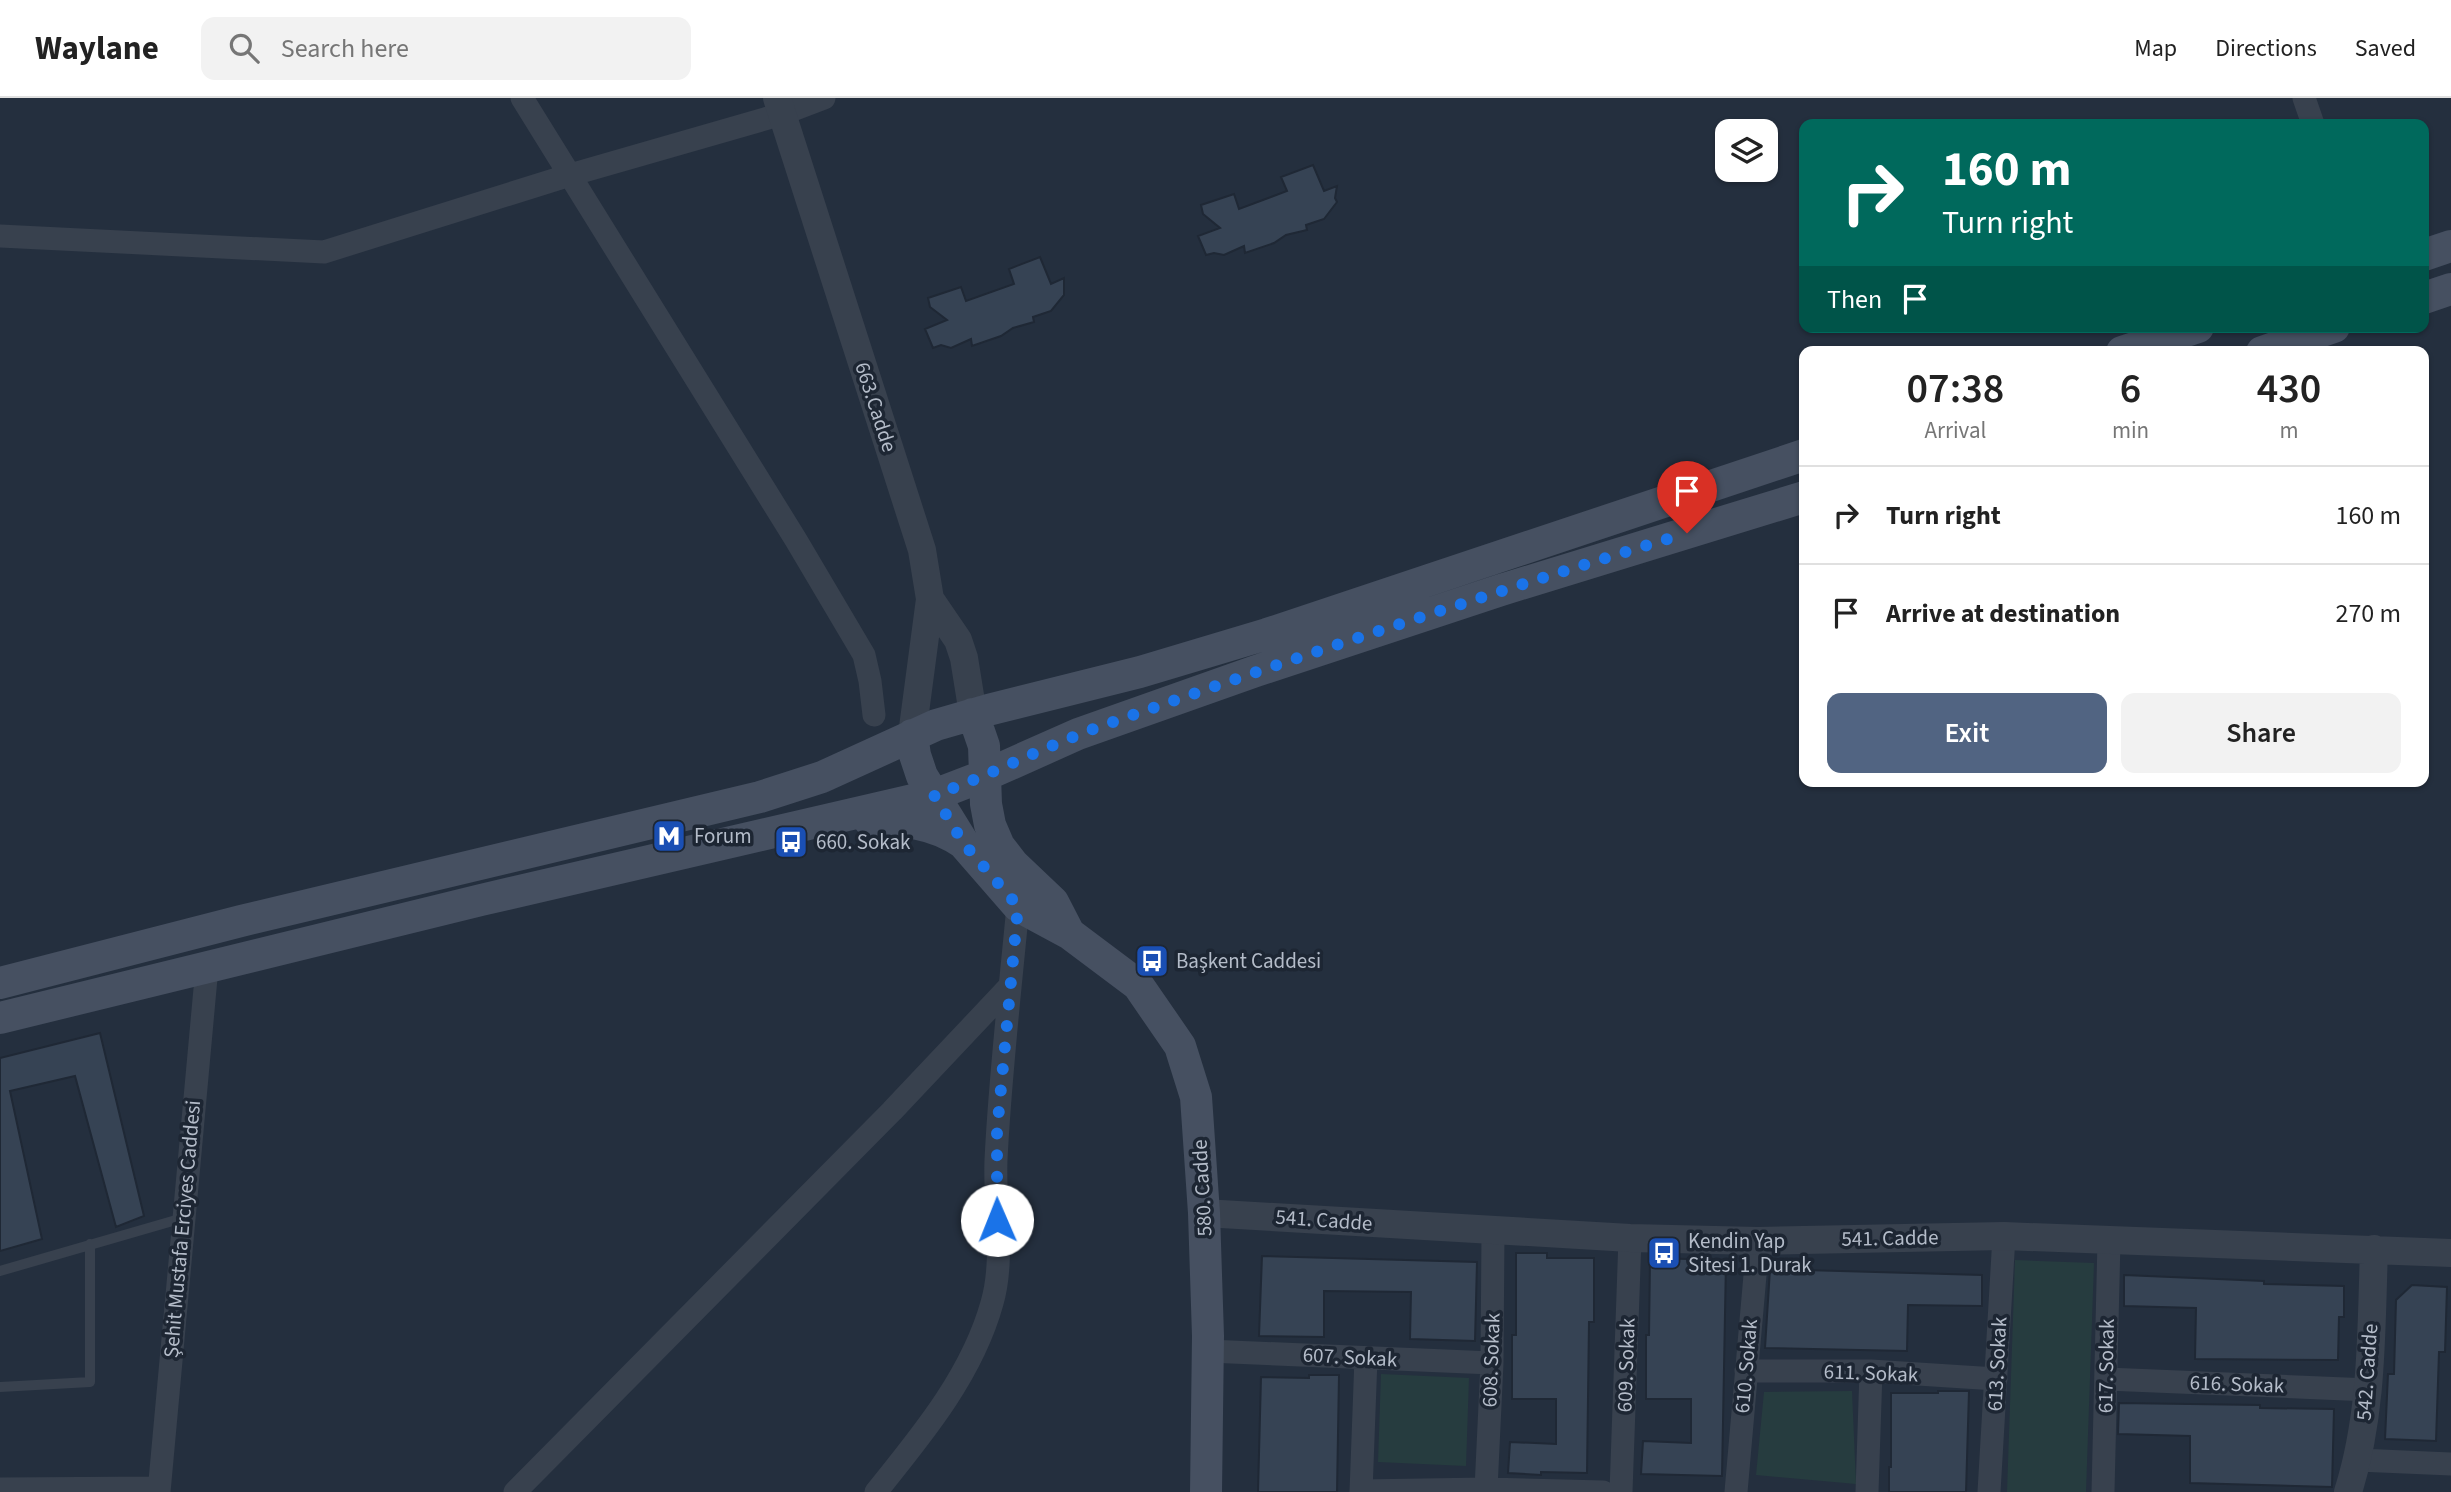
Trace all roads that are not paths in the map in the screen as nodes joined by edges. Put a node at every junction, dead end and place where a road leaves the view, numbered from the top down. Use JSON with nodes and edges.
{"nodes":[{"id":1,"x":522,"y":98,"type":"edge"},
{"id":2,"x":824,"y":98,"type":"edge"},
{"id":3,"x":2304,"y":98,"type":"edge"},
{"id":4,"x":779,"y":106,"type":"edge"},
{"id":5,"x":2311,"y":119,"type":"edge"},
{"id":6,"x":570,"y":174,"type":"junction"},
{"id":7,"x":0,"y":236,"type":"edge"},
{"id":8,"x":2451,"y":246,"type":"edge"},
{"id":9,"x":2429,"y":253,"type":"edge"},
{"id":10,"x":2451,"y":289,"type":"edge"},
{"id":11,"x":2429,"y":296,"type":"edge"},
{"id":12,"x":2180,"y":333,"type":"edge"},
{"id":13,"x":2317,"y":333,"type":"edge"},
{"id":14,"x":2140,"y":346,"type":"edge"},
{"id":15,"x":2279,"y":346,"type":"edge"},
{"id":16,"x":1799,"y":456,"type":"edge"},
{"id":17,"x":1799,"y":498,"type":"edge"},
{"id":18,"x":930,"y":599,"type":"junction"},
{"id":19,"x":973,"y":714,"type":"junction"},
{"id":20,"x":874,"y":715,"type":"dead end"},
{"id":21,"x":912,"y":735,"type":"junction"},
{"id":22,"x":986,"y":775,"type":"junction"},
{"id":23,"x":934,"y":795,"type":"junction"},
{"id":24,"x":822,"y":821,"type":"junction"},
{"id":25,"x":964,"y":844,"type":"junction"},
{"id":26,"x":1018,"y":906,"type":"junction"},
{"id":27,"x":1070,"y":934,"type":"junction"},
{"id":28,"x":207,"y":967,"type":"junction"},
{"id":29,"x":0,"y":983,"type":"edge"},
{"id":30,"x":1010,"y":986,"type":"junction"},
{"id":31,"x":0,"y":1018,"type":"edge"},
{"id":32,"x":1204,"y":1213,"type":"junction"},
{"id":33,"x":183,"y":1218,"type":"junction"},
{"id":34,"x":1493,"y":1231,"type":"junction"},
{"id":35,"x":2004,"y":1236,"type":"junction"},
{"id":36,"x":1630,"y":1238,"type":"junction"},
{"id":37,"x":2109,"y":1240,"type":"junction"},
{"id":38,"x":1758,"y":1241,"type":"junction"},
{"id":39,"x":90,"y":1244,"type":"junction"},
{"id":40,"x":2374,"y":1250,"type":"junction"},
{"id":41,"x":2451,"y":1253,"type":"edge"},
{"id":42,"x":0,"y":1271,"type":"edge"},
{"id":43,"x":1208,"y":1350,"type":"junction"},
{"id":44,"x":1366,"y":1357,"type":"junction"},
{"id":45,"x":1492,"y":1363,"type":"junction"},
{"id":46,"x":1746,"y":1371,"type":"junction"},
{"id":47,"x":1871,"y":1371,"type":"junction"},
{"id":48,"x":1996,"y":1379,"type":"junction"},
{"id":49,"x":2106,"y":1379,"type":"junction"},
{"id":50,"x":0,"y":1387,"type":"edge"},
{"id":51,"x":2369,"y":1390,"type":"junction"},
{"id":52,"x":2358,"y":1460,"type":"junction"},
{"id":53,"x":2451,"y":1464,"type":"edge"},
{"id":54,"x":0,"y":1489,"type":"edge"},
{"id":55,"x":1486,"y":1489,"type":"junction"},
{"id":56,"x":159,"y":1490,"type":"edge"},
{"id":57,"x":1361,"y":1491,"type":"edge"},
{"id":58,"x":515,"y":1492,"type":"edge"},
{"id":59,"x":876,"y":1492,"type":"edge"},
{"id":60,"x":1206,"y":1492,"type":"edge"},
{"id":61,"x":1604,"y":1492,"type":"edge"},
{"id":62,"x":1621,"y":1492,"type":"edge"},
{"id":63,"x":1736,"y":1492,"type":"edge"},
{"id":64,"x":1867,"y":1492,"type":"edge"},
{"id":65,"x":1989,"y":1492,"type":"edge"},
{"id":66,"x":2103,"y":1492,"type":"edge"},
{"id":67,"x":2348,"y":1492,"type":"edge"}],
"edges":[{"from":1,"to":6,"type":"street"},
{"from":2,"to":4,"type":"street"},
{"from":3,"to":5,"type":"street"},
{"from":4,"to":6,"type":"street"},
{"from":4,"to":18,"type":"street","name":"663.Cadde"},
{"from":6,"to":7,"type":"street"},
{"from":6,"to":20,"type":"street"},
{"from":8,"to":9,"type":"main road"},
{"from":10,"to":11,"type":"main road"},
{"from":12,"to":14,"type":"main road"},
{"from":13,"to":15,"type":"main road"},
{"from":16,"to":19,"type":"main road"},
{"from":17,"to":22,"type":"main road"},
{"from":18,"to":19,"type":"street","name":"663.Cadde"},
{"from":18,"to":21,"type":"street"},
{"from":19,"to":21,"type":"main road"},
{"from":19,"to":22,"type":"main road"},
{"from":21,"to":23,"type":"main road"},
{"from":21,"to":29,"type":"main road"},
{"from":22,"to":23,"type":"main road"},
{"from":22,"to":27,"type":"main road"},
{"from":23,"to":24,"type":"main road"},
{"from":23,"to":25,"type":"main road"},
{"from":24,"to":25,"type":"main road"},
{"from":24,"to":28,"type":"main road"},
{"from":25,"to":26,"type":"main road"},
{"from":26,"to":27,"type":"main road","name":"580. Cadde"},
{"from":26,"to":30,"type":"street"},
{"from":27,"to":32,"type":"main road","name":"580. Cadde"},
{"from":28,"to":31,"type":"main road"},
{"from":28,"to":33,"type":"street","name":"Şehit Mustafa Erciyes Caddesi"},
{"from":30,"to":58,"type":"street"},
{"from":30,"to":59,"type":"street"},
{"from":32,"to":34,"type":"street","name":"541. Cadde"},
{"from":32,"to":43,"type":"main road","name":"580. Cadde"},
{"from":33,"to":39,"type":"lane"},
{"from":33,"to":56,"type":"street","name":"Şehit Mustafa Erciyes Caddesi"},
{"from":34,"to":36,"type":"street","name":"541. Cadde"},
{"from":34,"to":45,"type":"street","name":"608. Sokak"},
{"from":35,"to":37,"type":"street","name":"541. Cadde"},
{"from":35,"to":38,"type":"street","name":"541. Cadde"},
{"from":35,"to":48,"type":"street","name":"613. Sokak"},
{"from":36,"to":38,"type":"street","name":"541. Cadde"},
{"from":36,"to":62,"type":"street","name":"609. Sokak"},
{"from":37,"to":40,"type":"street","name":"541. Cadde"},
{"from":37,"to":49,"type":"street","name":"617. Sokak"},
{"from":38,"to":46,"type":"street","name":"610. Sokak"},
{"from":39,"to":42,"type":"lane"},
{"from":39,"to":50,"type":"lane"},
{"from":40,"to":41,"type":"street","name":"541. Cadde"},
{"from":40,"to":51,"type":"street","name":"542. Cadde"},
{"from":43,"to":44,"type":"street","name":"607. Sokak"},
{"from":43,"to":60,"type":"main road","name":"580. Cadde"},
{"from":44,"to":45,"type":"street","name":"607. Sokak"},
{"from":44,"to":57,"type":"street"},
{"from":45,"to":55,"type":"street","name":"608. Sokak"},
{"from":46,"to":47,"type":"street","name":"611. Sokak"},
{"from":46,"to":63,"type":"street","name":"610. Sokak"},
{"from":47,"to":48,"type":"street","name":"611. Sokak"},
{"from":47,"to":64,"type":"street"},
{"from":48,"to":65,"type":"street","name":"613. Sokak"},
{"from":49,"to":51,"type":"street","name":"616. Sokak"},
{"from":49,"to":66,"type":"street","name":"617. Sokak"},
{"from":51,"to":52,"type":"street","name":"542. Cadde"},
{"from":52,"to":53,"type":"street"},
{"from":52,"to":67,"type":"street","name":"542. Cadde"},
{"from":54,"to":56,"type":"street"},
{"from":55,"to":57,"type":"street"},
{"from":55,"to":61,"type":"street"}]}
